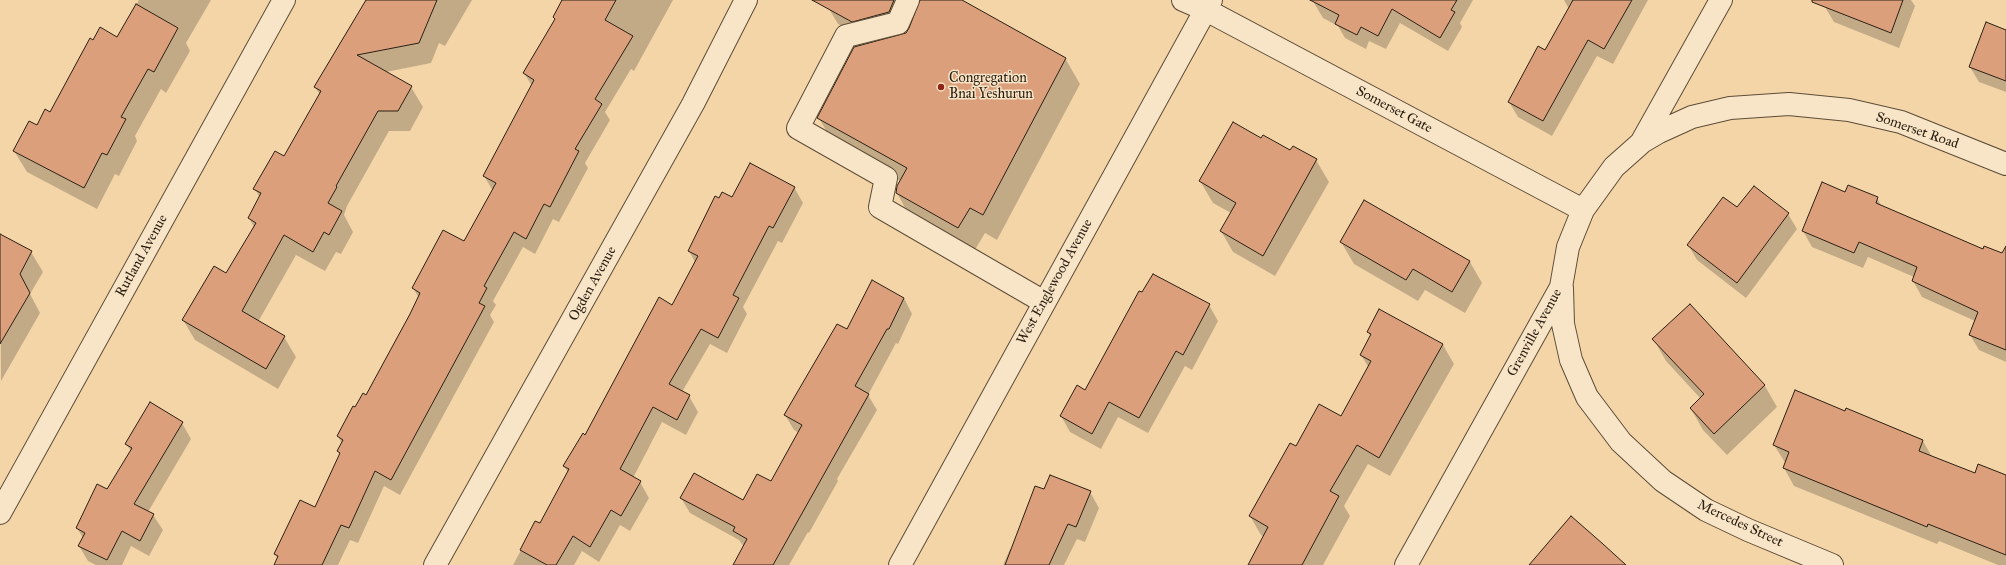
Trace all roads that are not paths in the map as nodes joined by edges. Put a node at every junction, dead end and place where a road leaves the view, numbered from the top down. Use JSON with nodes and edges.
{"nodes":[{"id":1,"x":284,"y":0,"type":"edge"},
{"id":2,"x":746,"y":0,"type":"edge"},
{"id":3,"x":908,"y":0,"type":"edge"},
{"id":4,"x":1183,"y":0,"type":"edge"},
{"id":5,"x":1721,"y":0,"type":"edge"},
{"id":6,"x":1208,"y":5,"type":"edge"},
{"id":7,"x":1642,"y":143,"type":"junction"},
{"id":8,"x":2006,"y":164,"type":"edge"},
{"id":9,"x":1583,"y":210,"type":"junction"},
{"id":10,"x":1562,"y":287,"type":"junction"},
{"id":11,"x":1044,"y":302,"type":"junction"},
{"id":12,"x":0,"y":513,"type":"edge"},
{"id":13,"x":435,"y":565,"type":"edge"},
{"id":14,"x":900,"y":565,"type":"edge"},
{"id":15,"x":1406,"y":565,"type":"edge"},
{"id":16,"x":1832,"y":565,"type":"edge"}],
"edges":[{"from":1,"to":12,"type":"street","name":"Rutland Avenue"},
{"from":2,"to":13,"type":"street","name":"Ogden Avenue"},
{"from":3,"to":11,"type":"street"},
{"from":4,"to":6,"type":"street","name":"Somerset Gate"},
{"from":5,"to":7,"type":"street","name":"Grenville Avenue"},
{"from":6,"to":9,"type":"street","name":"Somerset Gate"},
{"from":6,"to":11,"type":"street","name":"West Englewood Avenue"},
{"from":7,"to":8,"type":"street","name":"Somerset Road"},
{"from":7,"to":9,"type":"street","name":"Grenville Avenue"},
{"from":9,"to":10,"type":"street","name":"Grenville Avenue"},
{"from":10,"to":15,"type":"street","name":"Grenville Avenue"},
{"from":10,"to":16,"type":"street","name":"Mercedes Street"},
{"from":11,"to":14,"type":"street","name":"West Englewood Avenue"}]}
